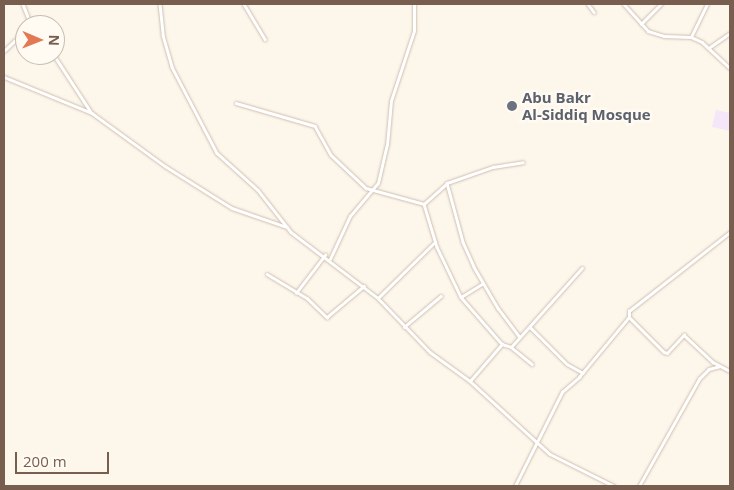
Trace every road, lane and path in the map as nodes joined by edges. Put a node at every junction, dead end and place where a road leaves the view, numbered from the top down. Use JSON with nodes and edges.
{"nodes":[{"id":1,"x":160,"y":4,"type":"edge"},
{"id":2,"x":244,"y":4,"type":"edge"},
{"id":3,"x":414,"y":4,"type":"edge"},
{"id":4,"x":588,"y":4,"type":"edge"},
{"id":5,"x":624,"y":4,"type":"edge"},
{"id":6,"x":661,"y":4,"type":"edge"},
{"id":7,"x":707,"y":4,"type":"edge"},
{"id":8,"x":594,"y":12,"type":"dead end"},
{"id":9,"x":641,"y":24,"type":"junction"},
{"id":10,"x":730,"y":33,"type":"edge"},
{"id":11,"x":690,"y":37,"type":"junction"},
{"id":12,"x":265,"y":39,"type":"dead end"},
{"id":13,"x":15,"y":41,"type":"edge"},
{"id":14,"x":710,"y":47,"type":"junction"},
{"id":15,"x":4,"y":51,"type":"edge"},
{"id":16,"x":61,"y":65,"type":"edge"},
{"id":17,"x":730,"y":68,"type":"edge"},
{"id":18,"x":4,"y":77,"type":"edge"},
{"id":19,"x":236,"y":103,"type":"dead end"},
{"id":20,"x":92,"y":113,"type":"junction"},
{"id":21,"x":523,"y":162,"type":"dead end"},
{"id":22,"x":446,"y":183,"type":"junction"},
{"id":23,"x":372,"y":191,"type":"junction"},
{"id":24,"x":424,"y":204,"type":"junction"},
{"id":25,"x":288,"y":228,"type":"junction"},
{"id":26,"x":730,"y":232,"type":"edge"},
{"id":27,"x":435,"y":242,"type":"junction"},
{"id":28,"x":325,"y":255,"type":"junction"},
{"id":29,"x":330,"y":259,"type":"junction"},
{"id":30,"x":582,"y":268,"type":"dead end"},
{"id":31,"x":267,"y":274,"type":"dead end"},
{"id":32,"x":482,"y":284,"type":"junction"},
{"id":33,"x":364,"y":286,"type":"junction"},
{"id":34,"x":296,"y":293,"type":"junction"},
{"id":35,"x":441,"y":296,"type":"dead end"},
{"id":36,"x":461,"y":297,"type":"junction"},
{"id":37,"x":378,"y":298,"type":"junction"},
{"id":38,"x":629,"y":317,"type":"junction"},
{"id":39,"x":404,"y":327,"type":"junction"},
{"id":40,"x":530,"y":327,"type":"junction"},
{"id":41,"x":520,"y":337,"type":"junction"},
{"id":42,"x":502,"y":344,"type":"junction"},
{"id":43,"x":511,"y":346,"type":"junction"},
{"id":44,"x":532,"y":364,"type":"dead end"},
{"id":45,"x":720,"y":366,"type":"junction"},
{"id":46,"x":730,"y":371,"type":"edge"},
{"id":47,"x":582,"y":373,"type":"junction"},
{"id":48,"x":470,"y":381,"type":"junction"},
{"id":49,"x":536,"y":442,"type":"junction"},
{"id":50,"x":515,"y":486,"type":"edge"},
{"id":51,"x":614,"y":486,"type":"edge"},
{"id":52,"x":639,"y":486,"type":"edge"}],
"edges":[{"from":1,"to":25,"type":"street"},
{"from":2,"to":12,"type":"street"},
{"from":3,"to":23,"type":"street"},
{"from":4,"to":8,"type":"street"},
{"from":5,"to":9,"type":"street"},
{"from":6,"to":9,"type":"street"},
{"from":7,"to":11,"type":"street"},
{"from":9,"to":11,"type":"street"},
{"from":10,"to":14,"type":"street"},
{"from":11,"to":14,"type":"street"},
{"from":13,"to":15,"type":"street"},
{"from":14,"to":17,"type":"street"},
{"from":16,"to":20,"type":"street"},
{"from":18,"to":20,"type":"street"},
{"from":19,"to":23,"type":"street"},
{"from":20,"to":25,"type":"street"},
{"from":21,"to":22,"type":"street"},
{"from":22,"to":24,"type":"street"},
{"from":22,"to":32,"type":"street"},
{"from":23,"to":24,"type":"street"},
{"from":23,"to":29,"type":"street"},
{"from":24,"to":27,"type":"street"},
{"from":25,"to":28,"type":"street"},
{"from":26,"to":38,"type":"street"},
{"from":27,"to":36,"type":"street"},
{"from":27,"to":37,"type":"street"},
{"from":28,"to":29,"type":"street"},
{"from":28,"to":34,"type":"street"},
{"from":29,"to":33,"type":"street"},
{"from":30,"to":40,"type":"street"},
{"from":31,"to":34,"type":"street"},
{"from":32,"to":36,"type":"street"},
{"from":32,"to":41,"type":"street"},
{"from":33,"to":34,"type":"street"},
{"from":33,"to":37,"type":"street"},
{"from":35,"to":39,"type":"street"},
{"from":36,"to":42,"type":"street"},
{"from":37,"to":39,"type":"street"},
{"from":38,"to":45,"type":"street"},
{"from":38,"to":47,"type":"street"},
{"from":39,"to":48,"type":"street"},
{"from":40,"to":41,"type":"street"},
{"from":40,"to":47,"type":"street"},
{"from":41,"to":43,"type":"street"},
{"from":42,"to":43,"type":"street"},
{"from":42,"to":48,"type":"street"},
{"from":43,"to":44,"type":"street"},
{"from":45,"to":46,"type":"street"},
{"from":45,"to":52,"type":"street"},
{"from":47,"to":49,"type":"street"},
{"from":48,"to":49,"type":"street"},
{"from":49,"to":50,"type":"street"},
{"from":49,"to":51,"type":"street"}]}
